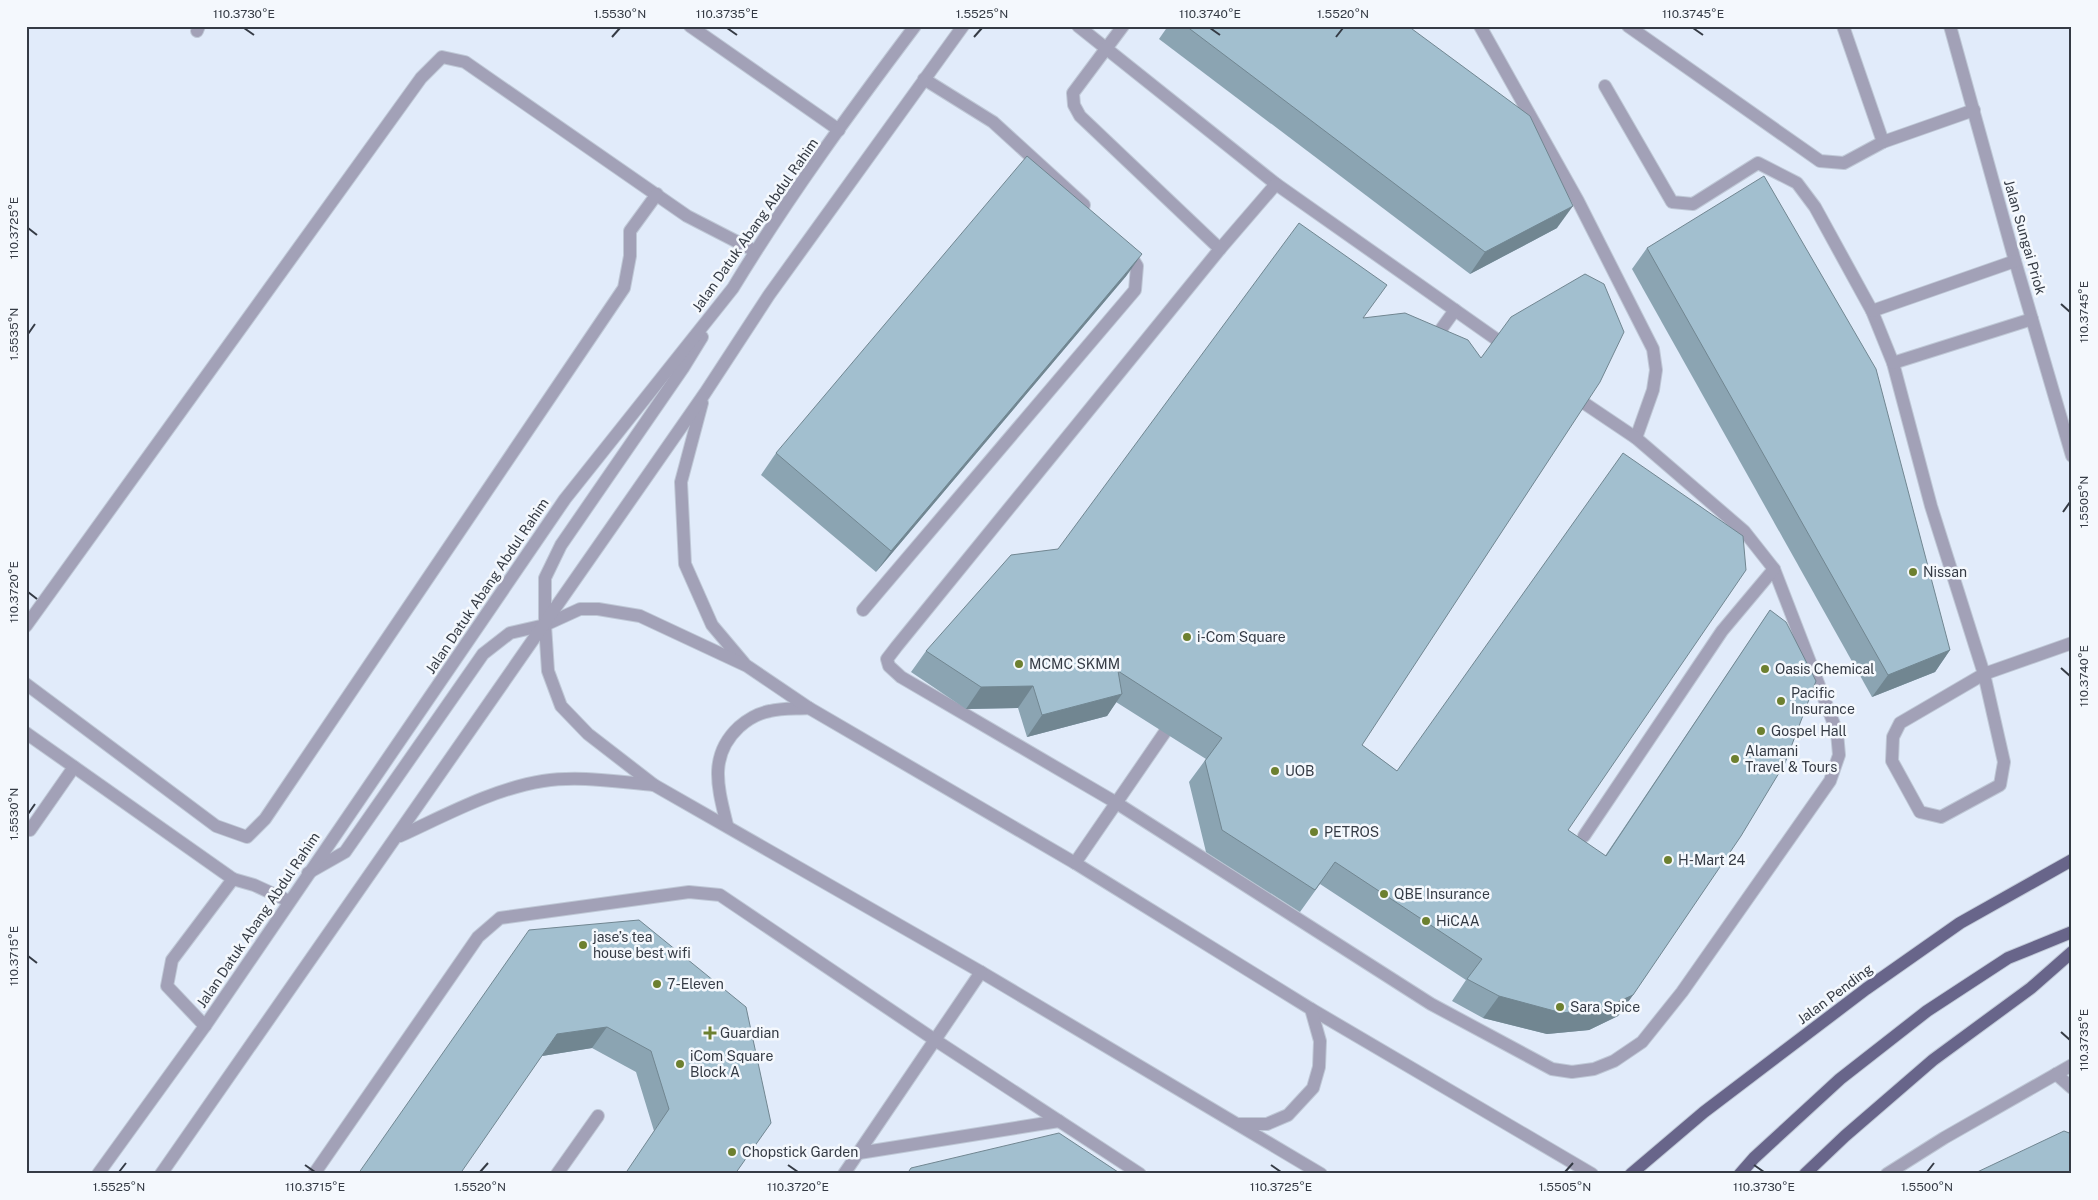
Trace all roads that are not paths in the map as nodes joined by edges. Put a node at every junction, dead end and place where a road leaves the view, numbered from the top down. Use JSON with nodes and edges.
{"nodes":[{"id":1,"x":690,"y":26,"type":"edge"},
{"id":2,"x":915,"y":26,"type":"edge"},
{"id":3,"x":963,"y":26,"type":"edge"},
{"id":4,"x":1078,"y":26,"type":"edge"},
{"id":5,"x":1123,"y":26,"type":"edge"},
{"id":6,"x":1480,"y":26,"type":"edge"},
{"id":7,"x":1628,"y":26,"type":"edge"},
{"id":8,"x":1843,"y":26,"type":"edge"},
{"id":9,"x":1950,"y":26,"type":"edge"},
{"id":10,"x":1105,"y":49,"type":"junction"},
{"id":11,"x":924,"y":79,"type":"junction"},
{"id":12,"x":1605,"y":86,"type":"dead end"},
{"id":13,"x":1974,"y":110,"type":"junction"},
{"id":14,"x":839,"y":130,"type":"junction"},
{"id":15,"x":1882,"y":142,"type":"junction"},
{"id":16,"x":1276,"y":184,"type":"junction"},
{"id":17,"x":657,"y":194,"type":"junction"},
{"id":18,"x":1093,"y":213,"type":"edge"},
{"id":19,"x":1121,"y":239,"type":"edge"},
{"id":20,"x":1220,"y":249,"type":"junction"},
{"id":21,"x":755,"y":251,"type":"junction"},
{"id":22,"x":2015,"y":261,"type":"junction"},
{"id":23,"x":733,"y":288,"type":"junction"},
{"id":24,"x":1455,"y":310,"type":"junction"},
{"id":25,"x":1872,"y":311,"type":"junction"},
{"id":26,"x":2032,"y":319,"type":"junction"},
{"id":27,"x":1496,"y":339,"type":"edge"},
{"id":28,"x":1426,"y":350,"type":"edge"},
{"id":29,"x":1893,"y":364,"type":"junction"},
{"id":30,"x":705,"y":394,"type":"junction"},
{"id":31,"x":1584,"y":403,"type":"edge"},
{"id":32,"x":2068,"y":427,"type":"edge"},
{"id":33,"x":1636,"y":438,"type":"junction"},
{"id":34,"x":2072,"y":456,"type":"edge"},
{"id":35,"x":1774,"y":569,"type":"junction"},
{"id":36,"x":863,"y":610,"type":"dead end"},
{"id":37,"x":544,"y":625,"type":"junction"},
{"id":38,"x":26,"y":626,"type":"edge"},
{"id":39,"x":2072,"y":643,"type":"edge"},
{"id":40,"x":747,"y":666,"type":"junction"},
{"id":41,"x":1984,"y":674,"type":"junction"},
{"id":42,"x":26,"y":684,"type":"edge"},
{"id":43,"x":809,"y":708,"type":"junction"},
{"id":44,"x":1165,"y":732,"type":"edge"},
{"id":45,"x":26,"y":734,"type":"edge"},
{"id":46,"x":74,"y":767,"type":"junction"},
{"id":47,"x":654,"y":784,"type":"junction"},
{"id":48,"x":1115,"y":802,"type":"junction"},
{"id":49,"x":727,"y":825,"type":"junction"},
{"id":50,"x":30,"y":830,"type":"dead end"},
{"id":51,"x":398,"y":836,"type":"junction"},
{"id":52,"x":1584,"y":836,"type":"edge"},
{"id":53,"x":2072,"y":860,"type":"edge"},
{"id":54,"x":1075,"y":863,"type":"junction"},
{"id":55,"x":308,"y":873,"type":"junction"},
{"id":56,"x":232,"y":880,"type":"junction"},
{"id":57,"x":289,"y":901,"type":"junction"},
{"id":58,"x":2072,"y":932,"type":"edge"},
{"id":59,"x":2072,"y":952,"type":"edge"},
{"id":60,"x":980,"y":972,"type":"junction"},
{"id":61,"x":1311,"y":1009,"type":"junction"},
{"id":62,"x":205,"y":1026,"type":"junction"},
{"id":63,"x":935,"y":1040,"type":"junction"},
{"id":64,"x":2072,"y":1065,"type":"edge"},
{"id":65,"x":2056,"y":1074,"type":"junction"},
{"id":66,"x":2072,"y":1088,"type":"edge"},
{"id":67,"x":598,"y":1116,"type":"dead end"},
{"id":68,"x":1059,"y":1121,"type":"junction"},
{"id":69,"x":1238,"y":1124,"type":"junction"},
{"id":70,"x":859,"y":1153,"type":"junction"},
{"id":71,"x":98,"y":1174,"type":"edge"},
{"id":72,"x":161,"y":1174,"type":"edge"},
{"id":73,"x":314,"y":1174,"type":"edge"},
{"id":74,"x":557,"y":1174,"type":"edge"},
{"id":75,"x":844,"y":1174,"type":"edge"},
{"id":76,"x":1140,"y":1174,"type":"edge"},
{"id":77,"x":1321,"y":1174,"type":"edge"},
{"id":78,"x":1592,"y":1174,"type":"edge"},
{"id":79,"x":1631,"y":1174,"type":"edge"},
{"id":80,"x":1740,"y":1174,"type":"edge"},
{"id":81,"x":1805,"y":1174,"type":"edge"},
{"id":82,"x":1887,"y":1174,"type":"edge"}],
"edges":[{"from":1,"to":14,"type":"street"},
{"from":2,"to":14,"type":"street","name":"Jalan Datuk Abang Abdul Rahim"},
{"from":3,"to":11,"type":"street"},
{"from":4,"to":10,"type":"street"},
{"from":5,"to":10,"type":"street"},
{"from":6,"to":33,"type":"street"},
{"from":7,"to":15,"type":"street"},
{"from":8,"to":15,"type":"street"},
{"from":9,"to":13,"type":"street","name":"Jalan Sungai Priok"},
{"from":10,"to":16,"type":"street"},
{"from":10,"to":20,"type":"street"},
{"from":11,"to":18,"type":"street"},
{"from":11,"to":30,"type":"street"},
{"from":12,"to":25,"type":"street"},
{"from":13,"to":15,"type":"street"},
{"from":13,"to":22,"type":"street","name":"Jalan Sungai Priok"},
{"from":14,"to":21,"type":"street","name":"Jalan Datuk Abang Abdul Rahim"},
{"from":16,"to":20,"type":"street"},
{"from":16,"to":24,"type":"street"},
{"from":17,"to":21,"type":"street"},
{"from":17,"to":38,"type":"street"},
{"from":17,"to":42,"type":"street"},
{"from":19,"to":36,"type":"street"},
{"from":20,"to":48,"type":"street"},
{"from":21,"to":23,"type":"street","name":"Jalan Datuk Abang Abdul Rahim"},
{"from":22,"to":25,"type":"street"},
{"from":22,"to":26,"type":"street","name":"Jalan Sungai Priok"},
{"from":23,"to":37,"type":"street"},
{"from":23,"to":55,"type":"street","name":"Jalan Datuk Abang Abdul Rahim"},
{"from":24,"to":27,"type":"street"},
{"from":24,"to":28,"type":"street"},
{"from":25,"to":29,"type":"street"},
{"from":26,"to":29,"type":"street"},
{"from":26,"to":32,"type":"street","name":"Jalan Sungai Priok"},
{"from":29,"to":41,"type":"street"},
{"from":30,"to":37,"type":"street"},
{"from":30,"to":40,"type":"street"},
{"from":31,"to":33,"type":"street"},
{"from":32,"to":34,"type":"street","name":"Jalan Sungai Priok"},
{"from":33,"to":35,"type":"street"},
{"from":35,"to":48,"type":"street"},
{"from":35,"to":52,"type":"street"},
{"from":37,"to":40,"type":"street"},
{"from":37,"to":47,"type":"street"},
{"from":37,"to":51,"type":"street"},
{"from":37,"to":55,"type":"street"},
{"from":39,"to":41,"type":"street"},
{"from":40,"to":43,"type":"street"},
{"from":41,"to":41,"type":"street"},
{"from":43,"to":49,"type":"street"},
{"from":43,"to":54,"type":"street"},
{"from":44,"to":48,"type":"street"},
{"from":45,"to":46,"type":"street"},
{"from":46,"to":50,"type":"street"},
{"from":46,"to":56,"type":"street"},
{"from":47,"to":49,"type":"street"},
{"from":47,"to":51,"type":"street"},
{"from":48,"to":54,"type":"street"},
{"from":49,"to":60,"type":"street"},
{"from":51,"to":72,"type":"street"},
{"from":53,"to":79,"type":"main road","name":"Jalan Pending"},
{"from":54,"to":61,"type":"street"},
{"from":55,"to":57,"type":"street","name":"Jalan Datuk Abang Abdul Rahim"},
{"from":56,"to":57,"type":"street"},
{"from":56,"to":62,"type":"street"},
{"from":57,"to":62,"type":"street","name":"Jalan Datuk Abang Abdul Rahim"},
{"from":58,"to":80,"type":"main road"},
{"from":59,"to":81,"type":"main road"},
{"from":60,"to":63,"type":"street"},
{"from":60,"to":69,"type":"street"},
{"from":61,"to":69,"type":"street"},
{"from":61,"to":78,"type":"street"},
{"from":62,"to":71,"type":"street","name":"Jalan Datuk Abang Abdul Rahim"},
{"from":63,"to":68,"type":"street"},
{"from":63,"to":70,"type":"street"},
{"from":63,"to":73,"type":"street"},
{"from":64,"to":65,"type":"street"},
{"from":65,"to":66,"type":"street"},
{"from":65,"to":82,"type":"street"},
{"from":67,"to":74,"type":"street"},
{"from":68,"to":70,"type":"street"},
{"from":68,"to":76,"type":"street"},
{"from":69,"to":77,"type":"street"},
{"from":70,"to":75,"type":"street"}]}
